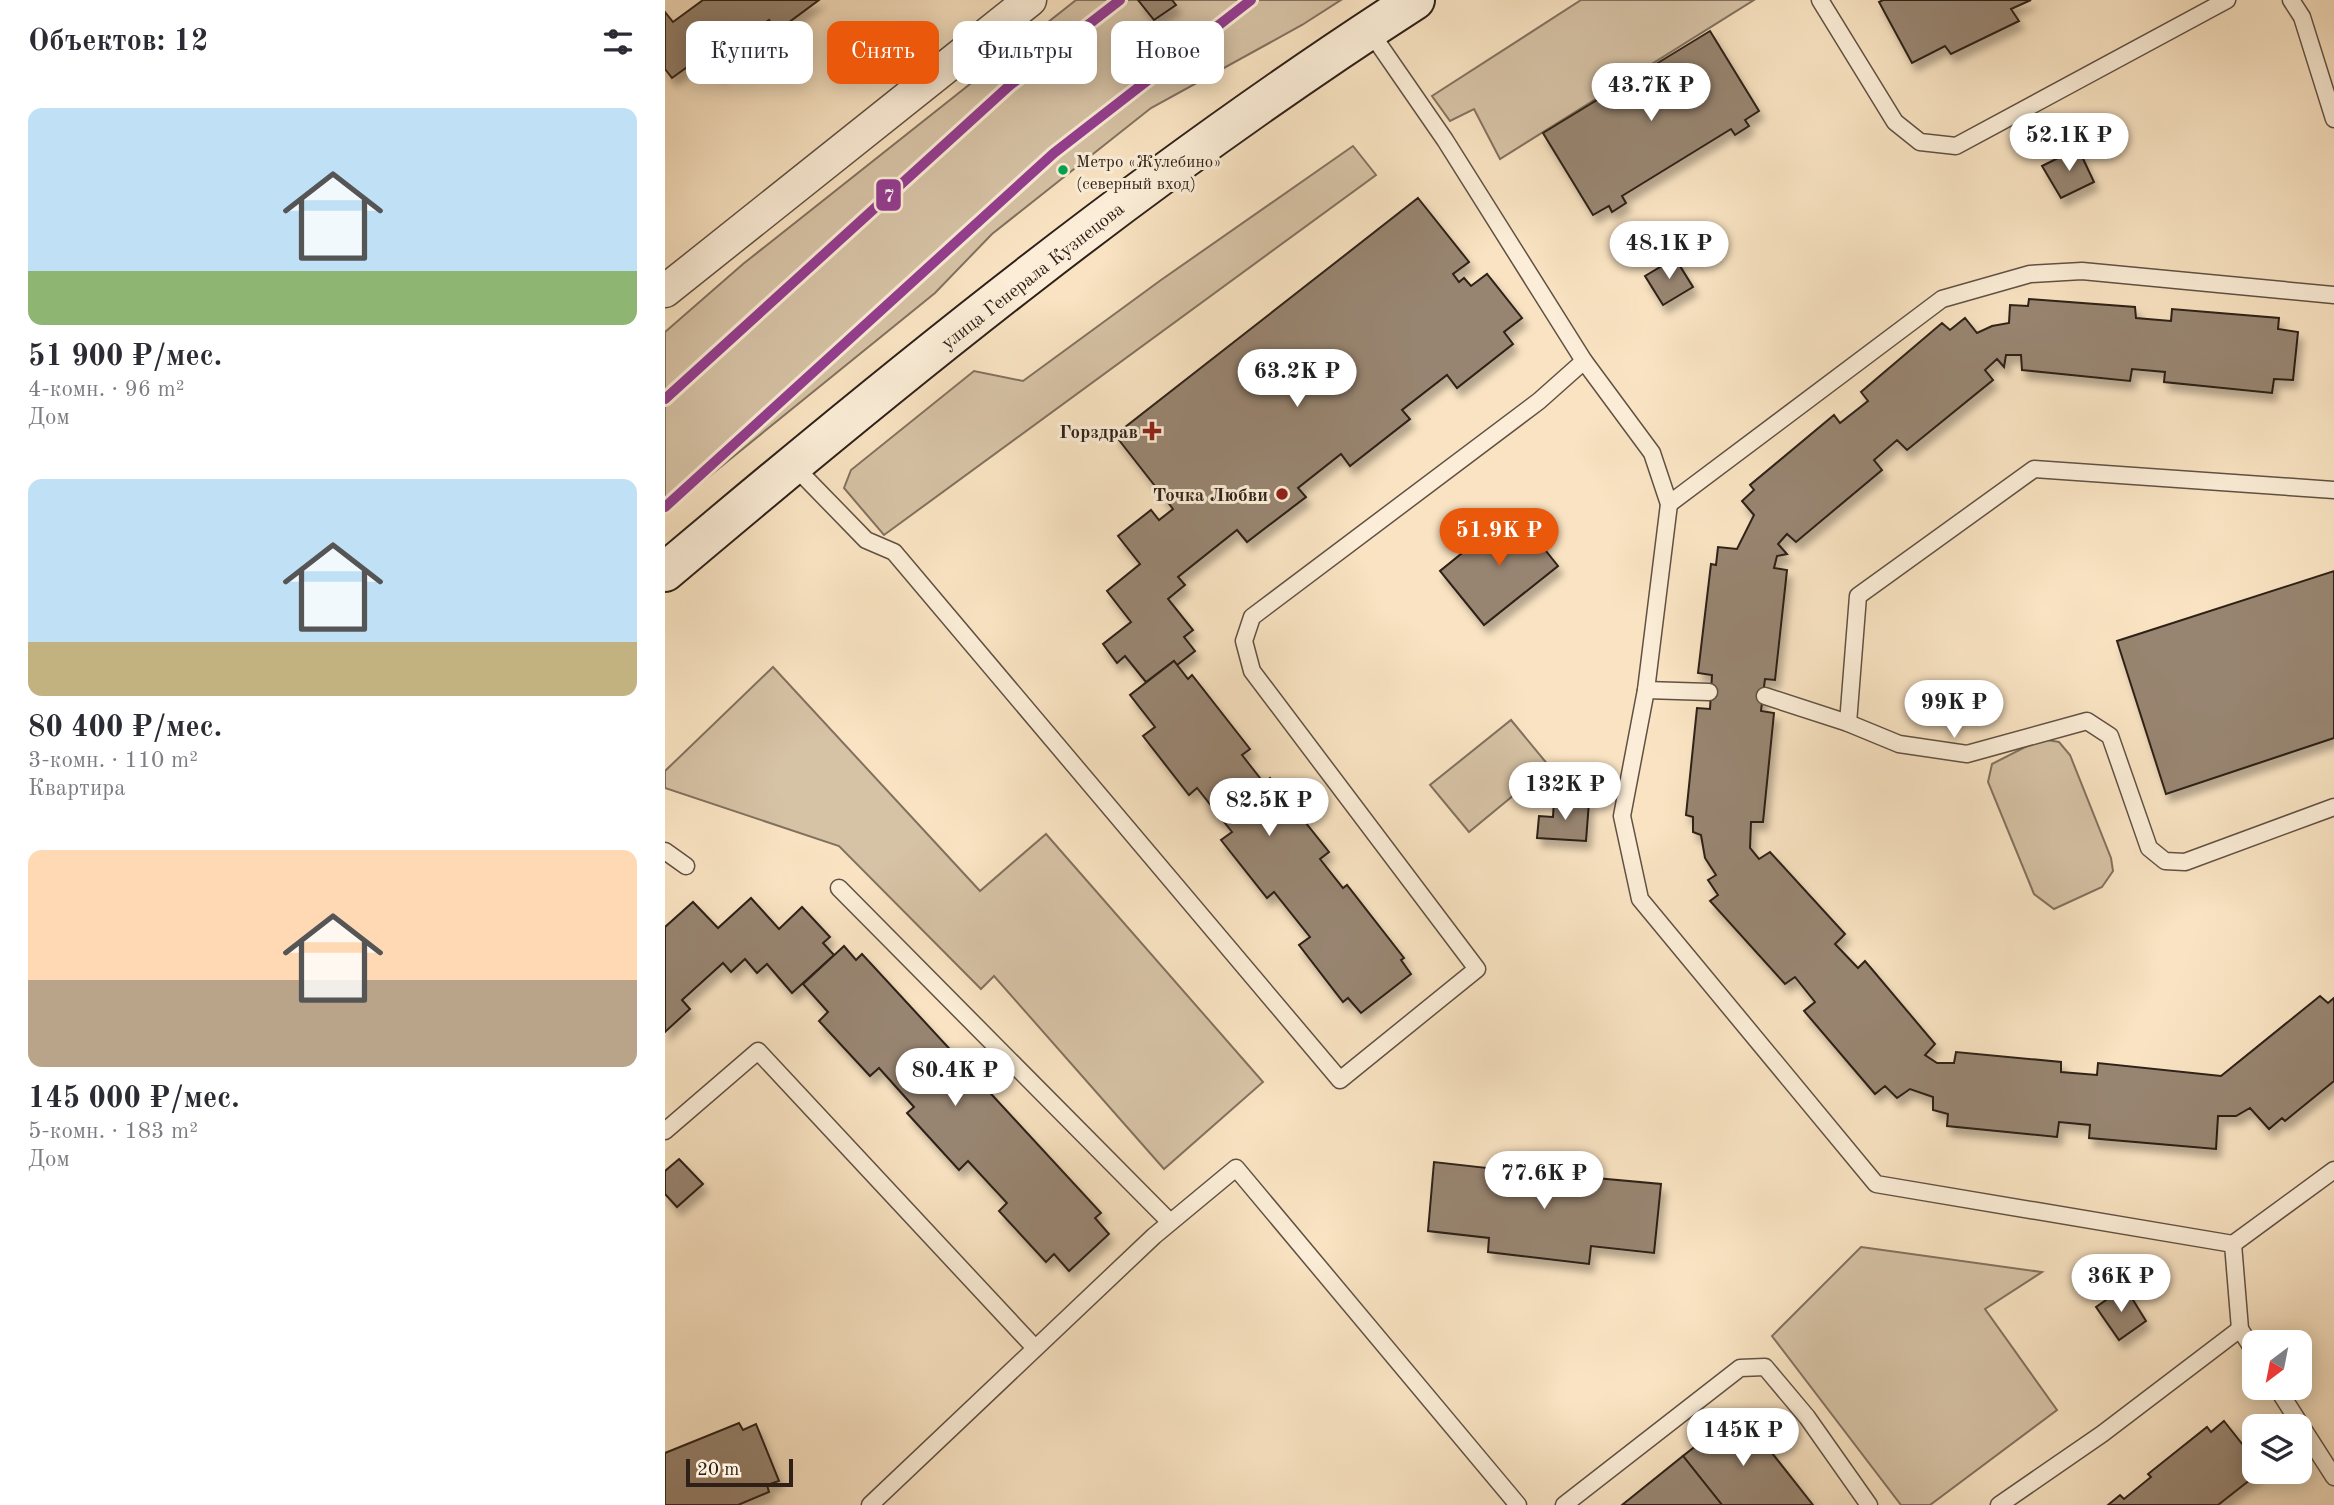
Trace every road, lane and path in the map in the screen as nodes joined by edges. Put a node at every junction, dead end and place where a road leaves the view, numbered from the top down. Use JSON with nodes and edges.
{"nodes":[{"id":1,"x":1030,"y":0,"type":"edge"},
{"id":2,"x":1415,"y":0,"type":"edge"},
{"id":3,"x":1820,"y":0,"type":"edge"},
{"id":4,"x":2227,"y":0,"type":"edge"},
{"id":5,"x":2291,"y":0,"type":"edge"},
{"id":6,"x":1369,"y":30,"type":"junction"},
{"id":7,"x":2334,"y":119,"type":"edge"},
{"id":8,"x":665,"y":291,"type":"edge"},
{"id":9,"x":2334,"y":295,"type":"edge"},
{"id":10,"x":1584,"y":361,"type":"junction"},
{"id":11,"x":792,"y":464,"type":"junction"},
{"id":12,"x":2334,"y":490,"type":"edge"},
{"id":13,"x":1669,"y":504,"type":"junction"},
{"id":14,"x":665,"y":572,"type":"edge"},
{"id":15,"x":1646,"y":690,"type":"junction"},
{"id":16,"x":1709,"y":692,"type":"dead end"},
{"id":17,"x":1765,"y":696,"type":"dead end"},
{"id":18,"x":1848,"y":723,"type":"junction"},
{"id":19,"x":2334,"y":807,"type":"edge"},
{"id":20,"x":665,"y":851,"type":"edge"},
{"id":21,"x":686,"y":866,"type":"dead end"},
{"id":22,"x":839,"y":888,"type":"dead end"},
{"id":23,"x":665,"y":1131,"type":"edge"},
{"id":24,"x":2334,"y":1170,"type":"edge"},
{"id":25,"x":1170,"y":1222,"type":"junction"},
{"id":26,"x":2233,"y":1244,"type":"junction"},
{"id":27,"x":2240,"y":1329,"type":"junction"},
{"id":28,"x":2242,"y":1332,"type":"edge"},
{"id":29,"x":1035,"y":1348,"type":"junction"},
{"id":30,"x":2285,"y":1400,"type":"edge"},
{"id":31,"x":2334,"y":1477,"type":"edge"},
{"id":32,"x":870,"y":1505,"type":"edge"},
{"id":33,"x":1518,"y":1505,"type":"edge"},
{"id":34,"x":1564,"y":1505,"type":"edge"},
{"id":35,"x":1869,"y":1505,"type":"edge"},
{"id":36,"x":1999,"y":1505,"type":"edge"}],
"edges":[{"from":1,"to":8,"type":"street"},
{"from":2,"to":6,"type":"main road","name":"улица Генерала Кузнецова"},
{"from":3,"to":4,"type":"lane"},
{"from":5,"to":7,"type":"lane"},
{"from":6,"to":10,"type":"lane"},
{"from":6,"to":11,"type":"main road","name":"улица Генерала Кузнецова"},
{"from":9,"to":13,"type":"lane"},
{"from":10,"to":11,"type":"lane"},
{"from":10,"to":13,"type":"lane"},
{"from":11,"to":14,"type":"main road","name":"улица Генерала Кузнецова"},
{"from":12,"to":18,"type":"lane"},
{"from":13,"to":15,"type":"lane"},
{"from":15,"to":16,"type":"lane"},
{"from":15,"to":26,"type":"lane"},
{"from":17,"to":18,"type":"lane"},
{"from":18,"to":19,"type":"lane"},
{"from":20,"to":21,"type":"lane"},
{"from":22,"to":25,"type":"lane"},
{"from":23,"to":29,"type":"lane"},
{"from":24,"to":26,"type":"lane"},
{"from":25,"to":29,"type":"lane"},
{"from":25,"to":33,"type":"lane"},
{"from":26,"to":27,"type":"lane"},
{"from":27,"to":28,"type":"lane"},
{"from":27,"to":36,"type":"lane"},
{"from":29,"to":32,"type":"lane"},
{"from":30,"to":31,"type":"lane"},
{"from":34,"to":35,"type":"lane"}]}
